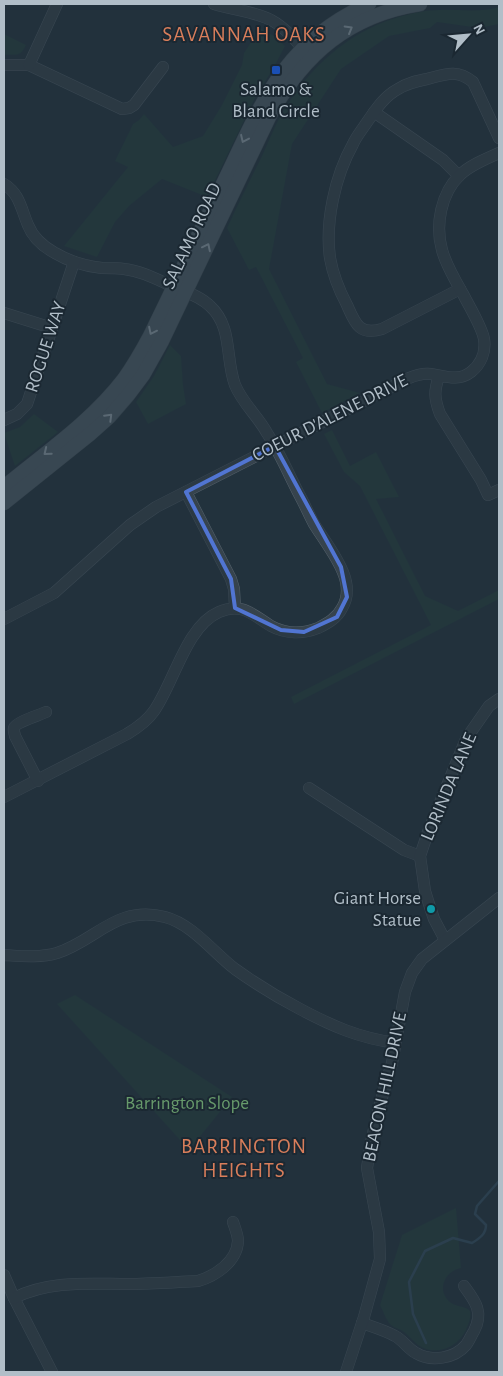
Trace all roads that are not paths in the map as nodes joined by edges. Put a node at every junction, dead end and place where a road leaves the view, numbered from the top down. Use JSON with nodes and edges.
{"nodes":[{"id":1,"x":57,"y":4,"type":"edge"},
{"id":2,"x":214,"y":4,"type":"edge"},
{"id":3,"x":369,"y":4,"type":"edge"},
{"id":4,"x":420,"y":4,"type":"edge"},
{"id":5,"x":306,"y":53,"type":"junction"},
{"id":6,"x":4,"y":65,"type":"edge"},
{"id":7,"x":29,"y":65,"type":"junction"},
{"id":8,"x":163,"y":67,"type":"dead end"},
{"id":9,"x":374,"y":112,"type":"junction"},
{"id":10,"x":499,"y":138,"type":"edge"},
{"id":11,"x":499,"y":153,"type":"edge"},
{"id":12,"x":459,"y":176,"type":"junction"},
{"id":13,"x":4,"y":184,"type":"edge"},
{"id":14,"x":74,"y":262,"type":"junction"},
{"id":15,"x":180,"y":289,"type":"junction"},
{"id":16,"x":460,"y":289,"type":"junction"},
{"id":17,"x":4,"y":313,"type":"edge"},
{"id":18,"x":52,"y":328,"type":"junction"},
{"id":19,"x":439,"y":376,"type":"junction"},
{"id":20,"x":4,"y":420,"type":"edge"},
{"id":21,"x":275,"y":446,"type":"junction"},
{"id":22,"x":4,"y":487,"type":"edge"},
{"id":23,"x":499,"y":490,"type":"edge"},
{"id":24,"x":186,"y":492,"type":"junction"},
{"id":25,"x":4,"y":503,"type":"edge"},
{"id":26,"x":235,"y":608,"type":"junction"},
{"id":27,"x":4,"y":619,"type":"edge"},
{"id":28,"x":499,"y":699,"type":"edge"},
{"id":29,"x":46,"y":712,"type":"dead end"},
{"id":30,"x":38,"y":781,"type":"junction"},
{"id":31,"x":309,"y":788,"type":"dead end"},
{"id":32,"x":4,"y":798,"type":"edge"},
{"id":33,"x":420,"y":856,"type":"junction"},
{"id":34,"x":499,"y":898,"type":"edge"},
{"id":35,"x":444,"y":940,"type":"junction"},
{"id":36,"x":4,"y":955,"type":"edge"},
{"id":37,"x":396,"y":1043,"type":"junction"},
{"id":38,"x":233,"y":1222,"type":"dead end"},
{"id":39,"x":4,"y":1275,"type":"edge"},
{"id":40,"x":464,"y":1286,"type":"dead end"},
{"id":41,"x":14,"y":1298,"type":"junction"},
{"id":42,"x":362,"y":1323,"type":"junction"},
{"id":43,"x":52,"y":1372,"type":"edge"},
{"id":44,"x":346,"y":1372,"type":"edge"}],
"edges":[{"from":1,"to":7,"type":"street"},
{"from":2,"to":5,"type":"street"},
{"from":3,"to":5,"type":"main road","name":"SALAMO ROAD"},
{"from":5,"to":4,"type":"main road","name":"SALAMO ROAD","one_way":true},
{"from":5,"to":15,"type":"main road","name":"SALAMO ROAD"},
{"from":6,"to":7,"type":"street"},
{"from":7,"to":8,"type":"street"},
{"from":9,"to":10,"type":"street"},
{"from":9,"to":12,"type":"street"},
{"from":9,"to":16,"type":"street"},
{"from":11,"to":12,"type":"street","name":"COEUR D'ALENE DRIVE"},
{"from":12,"to":16,"type":"street","name":"COEUR D'ALENE DRIVE"},
{"from":13,"to":14,"type":"street"},
{"from":14,"to":15,"type":"street"},
{"from":14,"to":18,"type":"street","name":"ROGUE WAY"},
{"from":15,"to":21,"type":"street"},
{"from":15,"to":22,"type":"main road","name":"SALAMO ROAD","one_way":true},
{"from":25,"to":15,"type":"main road","name":"SALAMO ROAD","one_way":true},
{"from":16,"to":19,"type":"street","name":"COEUR D'ALENE DRIVE"},
{"from":17,"to":18,"type":"street"},
{"from":18,"to":20,"type":"street","name":"ROGUE WAY"},
{"from":19,"to":21,"type":"street","name":"COEUR D'ALENE DRIVE"},
{"from":19,"to":23,"type":"street"},
{"from":21,"to":24,"type":"street","name":"COEUR D'ALENE DRIVE"},
{"from":21,"to":26,"type":"street"},
{"from":24,"to":26,"type":"street"},
{"from":24,"to":27,"type":"street","name":"COEUR D'ALENE DRIVE"},
{"from":26,"to":30,"type":"street"},
{"from":28,"to":33,"type":"street","name":"LORINDA LANE"},
{"from":29,"to":30,"type":"street"},
{"from":30,"to":32,"type":"street"},
{"from":31,"to":33,"type":"street"},
{"from":33,"to":35,"type":"street","name":"LORINDA LANE"},
{"from":34,"to":35,"type":"street","name":"BEACON HILL DRIVE"},
{"from":35,"to":37,"type":"street","name":"BEACON HILL DRIVE"},
{"from":36,"to":37,"type":"street"},
{"from":37,"to":42,"type":"street","name":"BEACON HILL DRIVE"},
{"from":38,"to":41,"type":"street"},
{"from":39,"to":41,"type":"street"},
{"from":40,"to":42,"type":"street"},
{"from":41,"to":43,"type":"street"},
{"from":42,"to":44,"type":"street","name":"BEACON HILL DRIVE"}]}
